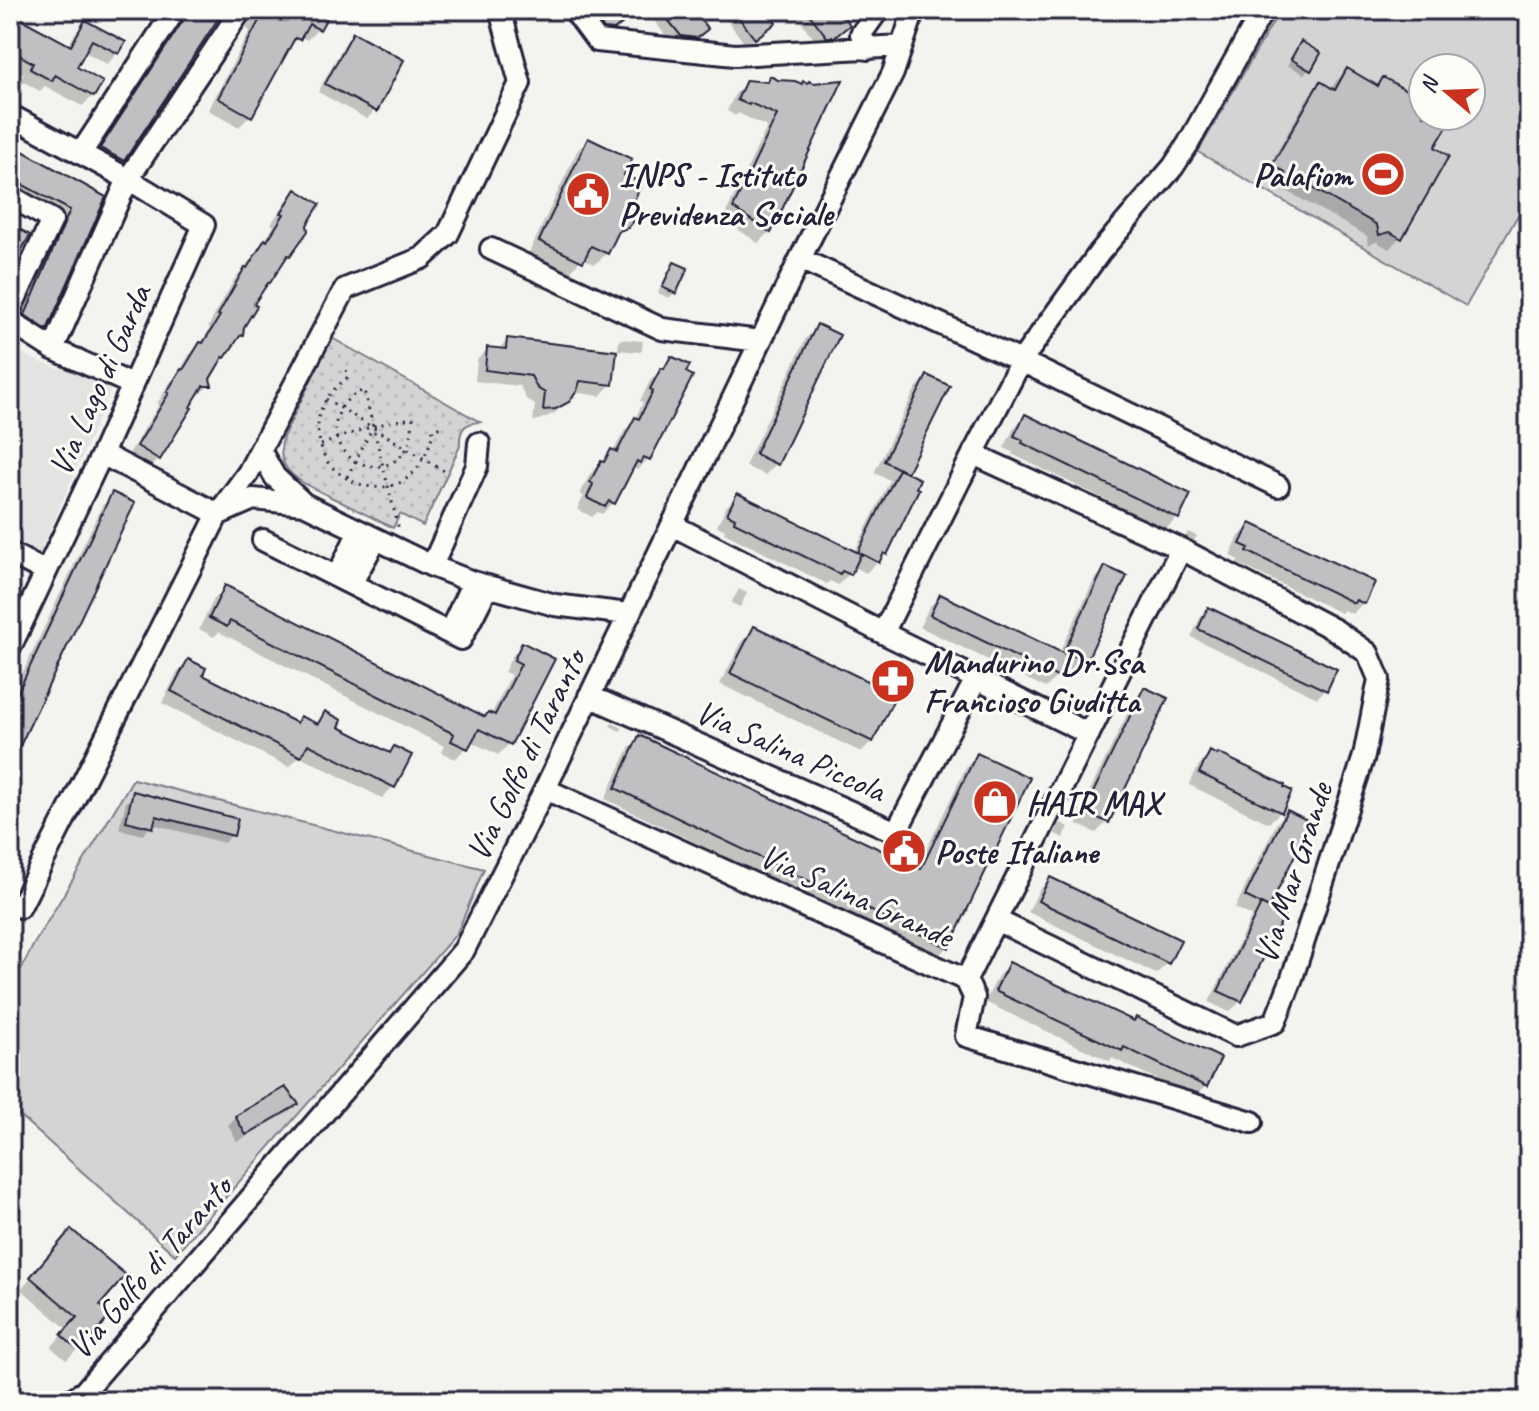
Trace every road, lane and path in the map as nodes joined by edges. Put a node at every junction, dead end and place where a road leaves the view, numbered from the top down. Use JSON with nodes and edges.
{"nodes":[{"id":1,"x":175,"y":10,"type":"edge"},
{"id":2,"x":241,"y":10,"type":"edge"},
{"id":3,"x":500,"y":10,"type":"edge"},
{"id":4,"x":574,"y":10,"type":"edge"},
{"id":5,"x":878,"y":10,"type":"edge"},
{"id":6,"x":914,"y":10,"type":"edge"},
{"id":7,"x":1263,"y":10,"type":"edge"},
{"id":8,"x":902,"y":46,"type":"junction"},
{"id":9,"x":868,"y":49,"type":"junction"},
{"id":10,"x":10,"y":115,"type":"edge"},
{"id":11,"x":81,"y":153,"type":"junction"},
{"id":12,"x":128,"y":179,"type":"junction"},
{"id":13,"x":10,"y":196,"type":"edge"},
{"id":14,"x":491,"y":249,"type":"dead end"},
{"id":15,"x":800,"y":259,"type":"junction"},
{"id":16,"x":10,"y":313,"type":"edge"},
{"id":17,"x":760,"y":341,"type":"junction"},
{"id":18,"x":53,"y":349,"type":"junction"},
{"id":19,"x":1021,"y":361,"type":"junction"},
{"id":20,"x":346,"y":370,"type":"dead end"},
{"id":21,"x":133,"y":385,"type":"junction"},
{"id":22,"x":326,"y":399,"type":"junction"},
{"id":23,"x":342,"y":408,"type":"junction"},
{"id":24,"x":373,"y":427,"type":"junction"},
{"id":25,"x":442,"y":428,"type":"dead end"},
{"id":26,"x":337,"y":438,"type":"junction"},
{"id":27,"x":479,"y":443,"type":"dead end"},
{"id":28,"x":321,"y":445,"type":"junction"},
{"id":29,"x":407,"y":448,"type":"junction"},
{"id":30,"x":260,"y":450,"type":"junction"},
{"id":31,"x":102,"y":454,"type":"junction"},
{"id":32,"x":973,"y":454,"type":"junction"},
{"id":33,"x":424,"y":458,"type":"junction"},
{"id":34,"x":355,"y":461,"type":"junction"},
{"id":35,"x":384,"y":465,"type":"junction"},
{"id":36,"x":449,"y":474,"type":"dead end"},
{"id":37,"x":346,"y":478,"type":"junction"},
{"id":38,"x":1278,"y":486,"type":"dead end"},
{"id":39,"x":389,"y":487,"type":"junction"},
{"id":40,"x":304,"y":504,"type":"junction"},
{"id":41,"x":218,"y":514,"type":"junction"},
{"id":42,"x":672,"y":525,"type":"junction"},
{"id":43,"x":399,"y":534,"type":"dead end"},
{"id":44,"x":367,"y":535,"type":"junction"},
{"id":45,"x":263,"y":540,"type":"dead end"},
{"id":46,"x":1181,"y":549,"type":"junction"},
{"id":47,"x":10,"y":553,"type":"edge"},
{"id":48,"x":432,"y":566,"type":"junction"},
{"id":49,"x":46,"y":572,"type":"junction"},
{"id":50,"x":344,"y":580,"type":"junction"},
{"id":51,"x":481,"y":584,"type":"junction"},
{"id":52,"x":628,"y":614,"type":"junction"},
{"id":53,"x":883,"y":633,"type":"junction"},
{"id":54,"x":10,"y":648,"type":"edge"},
{"id":55,"x":976,"y":679,"type":"junction"},
{"id":56,"x":589,"y":696,"type":"junction"},
{"id":57,"x":1089,"y":734,"type":"junction"},
{"id":58,"x":545,"y":789,"type":"junction"},
{"id":59,"x":10,"y":904,"type":"edge"},
{"id":60,"x":996,"y":920,"type":"junction"},
{"id":61,"x":966,"y":980,"type":"junction"},
{"id":62,"x":1252,"y":1122,"type":"dead end"},
{"id":63,"x":70,"y":1401,"type":"edge"}],
"edges":[{"from":1,"to":11,"type":"street"},
{"from":2,"to":12,"type":"street"},
{"from":3,"to":30,"type":"street"},
{"from":4,"to":9,"type":"street"},
{"from":5,"to":9,"type":"street"},
{"from":6,"to":8,"type":"street","name":"Via Golfo di Taranto"},
{"from":7,"to":19,"type":"street"},
{"from":8,"to":9,"type":"street"},
{"from":8,"to":15,"type":"street","name":"Via Golfo di Taranto"},
{"from":10,"to":11,"type":"street"},
{"from":11,"to":12,"type":"street"},
{"from":12,"to":18,"type":"street"},
{"from":12,"to":21,"type":"street","name":"Via Lago di Garda"},
{"from":13,"to":16,"type":"street"},
{"from":14,"to":17,"type":"street"},
{"from":15,"to":17,"type":"street","name":"Via Golfo di Taranto"},
{"from":15,"to":19,"type":"street"},
{"from":16,"to":18,"type":"street"},
{"from":17,"to":42,"type":"street","name":"Via Golfo di Taranto"},
{"from":18,"to":21,"type":"street"},
{"from":19,"to":32,"type":"street"},
{"from":19,"to":38,"type":"street"},
{"from":20,"to":22,"type":"path"},
{"from":21,"to":31,"type":"street","name":"Via Lago di Garda"},
{"from":22,"to":23,"type":"path"},
{"from":22,"to":28,"type":"path"},
{"from":23,"to":24,"type":"path"},
{"from":23,"to":24,"type":"path"},
{"from":23,"to":26,"type":"path"},
{"from":24,"to":26,"type":"path"},
{"from":24,"to":29,"type":"path"},
{"from":24,"to":29,"type":"path"},
{"from":24,"to":34,"type":"path"},
{"from":24,"to":35,"type":"path"},
{"from":25,"to":33,"type":"path"},
{"from":26,"to":28,"type":"path"},
{"from":26,"to":34,"type":"path"},
{"from":27,"to":48,"type":"street"},
{"from":28,"to":37,"type":"path"},
{"from":29,"to":33,"type":"path"},
{"from":29,"to":35,"type":"path"},
{"from":30,"to":40,"type":"street"},
{"from":30,"to":41,"type":"street"},
{"from":31,"to":41,"type":"street"},
{"from":31,"to":49,"type":"street","name":"Via Lago di Garda"},
{"from":32,"to":46,"type":"street"},
{"from":32,"to":53,"type":"street"},
{"from":33,"to":36,"type":"path"},
{"from":33,"to":39,"type":"path"},
{"from":34,"to":35,"type":"path"},
{"from":34,"to":37,"type":"path"},
{"from":35,"to":39,"type":"path"},
{"from":37,"to":39,"type":"path"},
{"from":39,"to":43,"type":"path"},
{"from":40,"to":41,"type":"street"},
{"from":40,"to":44,"type":"street"},
{"from":41,"to":59,"type":"street"},
{"from":42,"to":52,"type":"street","name":"Via Golfo di Taranto"},
{"from":42,"to":53,"type":"street"},
{"from":44,"to":48,"type":"street"},
{"from":44,"to":50,"type":"street"},
{"from":45,"to":50,"type":"street"},
{"from":46,"to":57,"type":"street","name":"Via Salina Grande"},
{"from":46,"to":60,"type":"street","name":"Via Mar Grande"},
{"from":47,"to":49,"type":"street"},
{"from":48,"to":51,"type":"street"},
{"from":49,"to":54,"type":"street","name":"Via Lago di Garda"},
{"from":50,"to":51,"type":"street"},
{"from":51,"to":52,"type":"street"},
{"from":52,"to":56,"type":"street","name":"Via Golfo di Taranto"},
{"from":53,"to":55,"type":"street"},
{"from":55,"to":56,"type":"street","name":"Via Salina Piccola"},
{"from":55,"to":57,"type":"street"},
{"from":56,"to":58,"type":"street","name":"Via Golfo di Taranto"},
{"from":57,"to":60,"type":"street","name":"Via Salina Grande"},
{"from":58,"to":61,"type":"street","name":"Via Salina Grande"},
{"from":58,"to":63,"type":"street","name":"Via Golfo di Taranto"},
{"from":60,"to":61,"type":"street","name":"Via Salina Grande"},
{"from":61,"to":62,"type":"street"}]}
